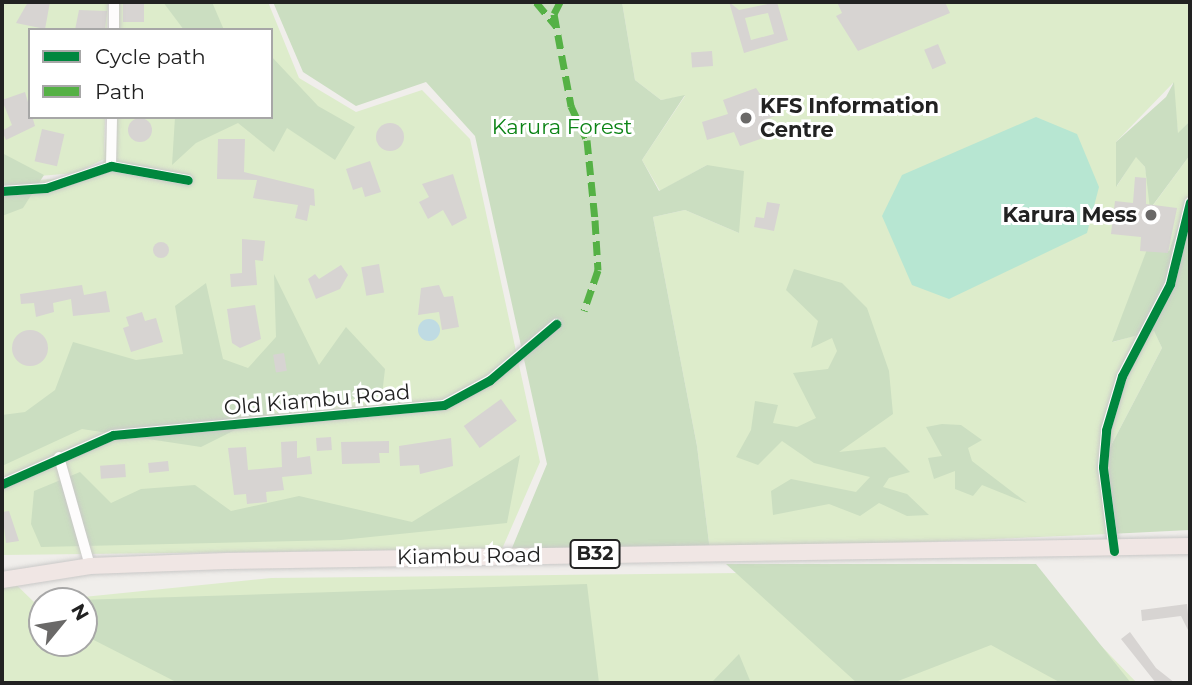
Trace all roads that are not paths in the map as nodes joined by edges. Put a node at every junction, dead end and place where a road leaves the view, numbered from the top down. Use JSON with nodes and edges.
{"nodes":[{"id":1,"x":114,"y":2,"type":"edge"},
{"id":2,"x":114,"y":28,"type":"edge"},
{"id":3,"x":112,"y":119,"type":"edge"},
{"id":4,"x":111,"y":166,"type":"junction"},
{"id":5,"x":188,"y":180,"type":"dead end"},
{"id":6,"x":2,"y":191,"type":"edge"},
{"id":7,"x":1190,"y":202,"type":"edge"},
{"id":8,"x":556,"y":324,"type":"dead end"},
{"id":9,"x":59,"y":457,"type":"junction"},
{"id":10,"x":2,"y":484,"type":"edge"},
{"id":11,"x":1190,"y":546,"type":"edge"},
{"id":12,"x":1114,"y":551,"type":"junction"},
{"id":13,"x":90,"y":566,"type":"junction"},
{"id":14,"x":2,"y":580,"type":"edge"}],
"edges":[{"from":1,"to":2,"type":"street"},
{"from":3,"to":4,"type":"street"},
{"from":4,"to":5,"type":"street"},
{"from":4,"to":6,"type":"street"},
{"from":7,"to":12,"type":"street"},
{"from":8,"to":9,"type":"street","name":"Old Kiambu Road"},
{"from":9,"to":10,"type":"street","name":"Old Kiambu Road"},
{"from":9,"to":13,"type":"street"},
{"from":11,"to":12,"type":"highway","name":"Kiambu Road","number":"B32"},
{"from":12,"to":13,"type":"highway","name":"Kiambu Road","number":"B32"},
{"from":13,"to":14,"type":"highway","name":"Kiambu Road","number":"B32"}]}
